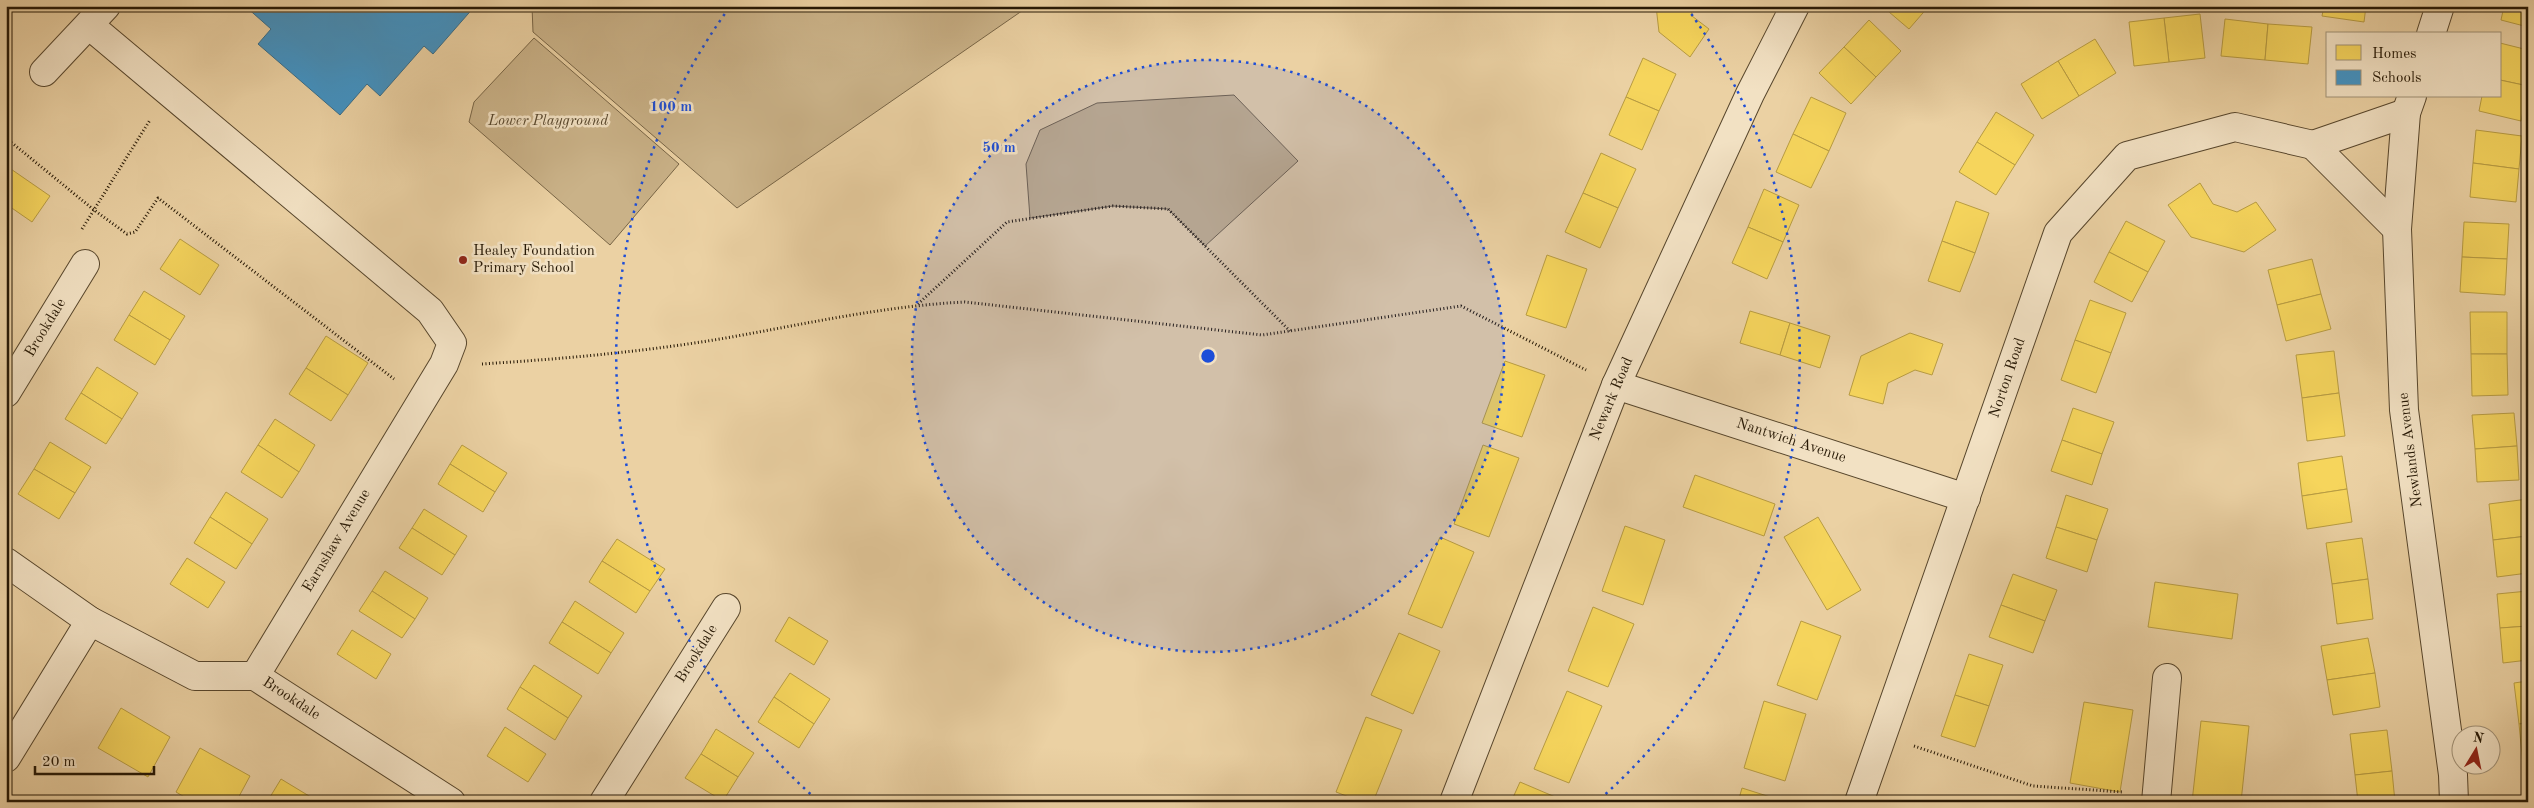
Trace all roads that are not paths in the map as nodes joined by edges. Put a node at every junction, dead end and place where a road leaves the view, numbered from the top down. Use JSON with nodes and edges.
{"nodes":[{"id":1,"x":1795,"y":6,"type":"edge"},
{"id":2,"x":2440,"y":6,"type":"edge"},
{"id":3,"x":98,"y":16,"type":"edge"},
{"id":4,"x":2432,"y":32,"type":"edge"},
{"id":5,"x":44,"y":72,"type":"dead end"},
{"id":6,"x":2409,"y":105,"type":"edge"},
{"id":7,"x":2313,"y":145,"type":"junction"},
{"id":8,"x":2397,"y":229,"type":"junction"},
{"id":9,"x":85,"y":264,"type":"road end"},
{"id":10,"x":1616,"y":385,"type":"junction"},
{"id":11,"x":6,"y":393,"type":"edge"},
{"id":12,"x":1966,"y":498,"type":"junction"},
{"id":13,"x":6,"y":562,"type":"edge"},
{"id":14,"x":726,"y":608,"type":"dead end"},
{"id":15,"x":90,"y":621,"type":"junction"},
{"id":16,"x":255,"y":676,"type":"junction"},
{"id":17,"x":2168,"y":678,"type":"dead end"},
{"id":18,"x":6,"y":758,"type":"edge"},
{"id":19,"x":2156,"y":798,"type":"edge"},
{"id":20,"x":451,"y":802,"type":"edge"},
{"id":21,"x":604,"y":802,"type":"edge"},
{"id":22,"x":1454,"y":802,"type":"edge"},
{"id":23,"x":1859,"y":802,"type":"edge"},
{"id":24,"x":2454,"y":802,"type":"edge"}],
"edges":[{"from":1,"to":10,"type":"street","name":"Newark Road"},
{"from":2,"to":4,"type":"street"},
{"from":3,"to":5,"type":"street"},
{"from":3,"to":16,"type":"street","name":"Earnshaw Avenue"},
{"from":6,"to":7,"type":"street"},
{"from":6,"to":8,"type":"street","name":"Newlands Avenue"},
{"from":7,"to":8,"type":"street"},
{"from":7,"to":12,"type":"street","name":"Norton Road"},
{"from":8,"to":24,"type":"street","name":"Newlands Avenue"},
{"from":9,"to":11,"type":"street","name":"Brookdale"},
{"from":10,"to":12,"type":"street","name":"Nantwich Avenue"},
{"from":10,"to":22,"type":"street","name":"Newark Road"},
{"from":12,"to":23,"type":"street","name":"Norton Road"},
{"from":13,"to":15,"type":"street","name":"Brookdale"},
{"from":14,"to":21,"type":"street","name":"Brookdale"},
{"from":15,"to":16,"type":"street","name":"Brookdale"},
{"from":15,"to":18,"type":"street"},
{"from":16,"to":20,"type":"street","name":"Brookdale"},
{"from":17,"to":19,"type":"street"}]}
